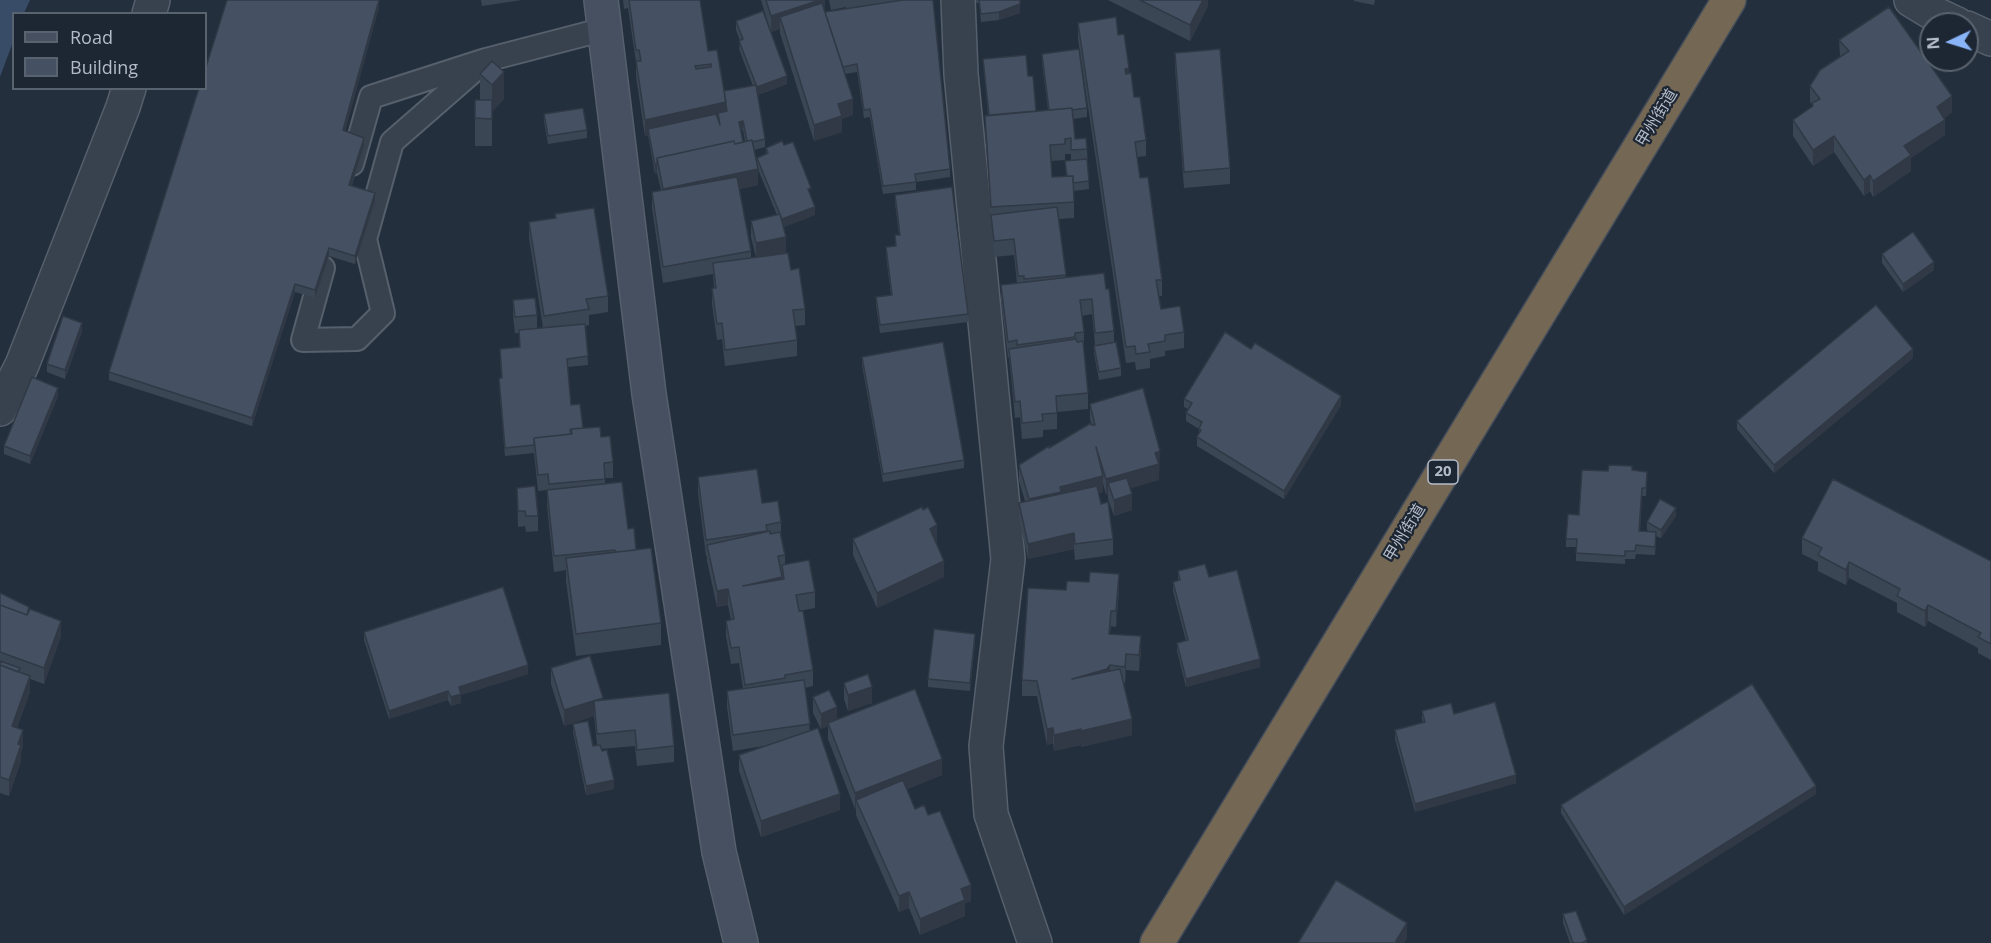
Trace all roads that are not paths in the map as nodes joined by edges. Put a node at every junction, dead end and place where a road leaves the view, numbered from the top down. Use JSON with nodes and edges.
{"nodes":[{"id":1,"x":958,"y":0,"type":"edge"},
{"id":2,"x":1729,"y":0,"type":"edge"},
{"id":3,"x":1911,"y":0,"type":"edge"},
{"id":4,"x":1931,"y":12,"type":"edge"},
{"id":5,"x":603,"y":15,"type":"edge"},
{"id":6,"x":486,"y":60,"type":"junction"},
{"id":7,"x":128,"y":90,"type":"edge"},
{"id":8,"x":346,"y":185,"type":"edge"},
{"id":9,"x":328,"y":252,"type":"edge"},
{"id":10,"x":0,"y":409,"type":"edge"},
{"id":11,"x":741,"y":943,"type":"edge"},
{"id":12,"x":1035,"y":943,"type":"edge"},
{"id":13,"x":1157,"y":943,"type":"edge"}],
"edges":[{"from":1,"to":12,"type":"street"},
{"from":2,"to":13,"type":"highway","name":"甲州街道","number":"20"},
{"from":3,"to":4,"type":"street"},
{"from":5,"to":6,"type":"lane"},
{"from":5,"to":11,"type":"street"},
{"from":6,"to":8,"type":"lane"},
{"from":6,"to":9,"type":"lane"},
{"from":7,"to":10,"type":"street"}]}
